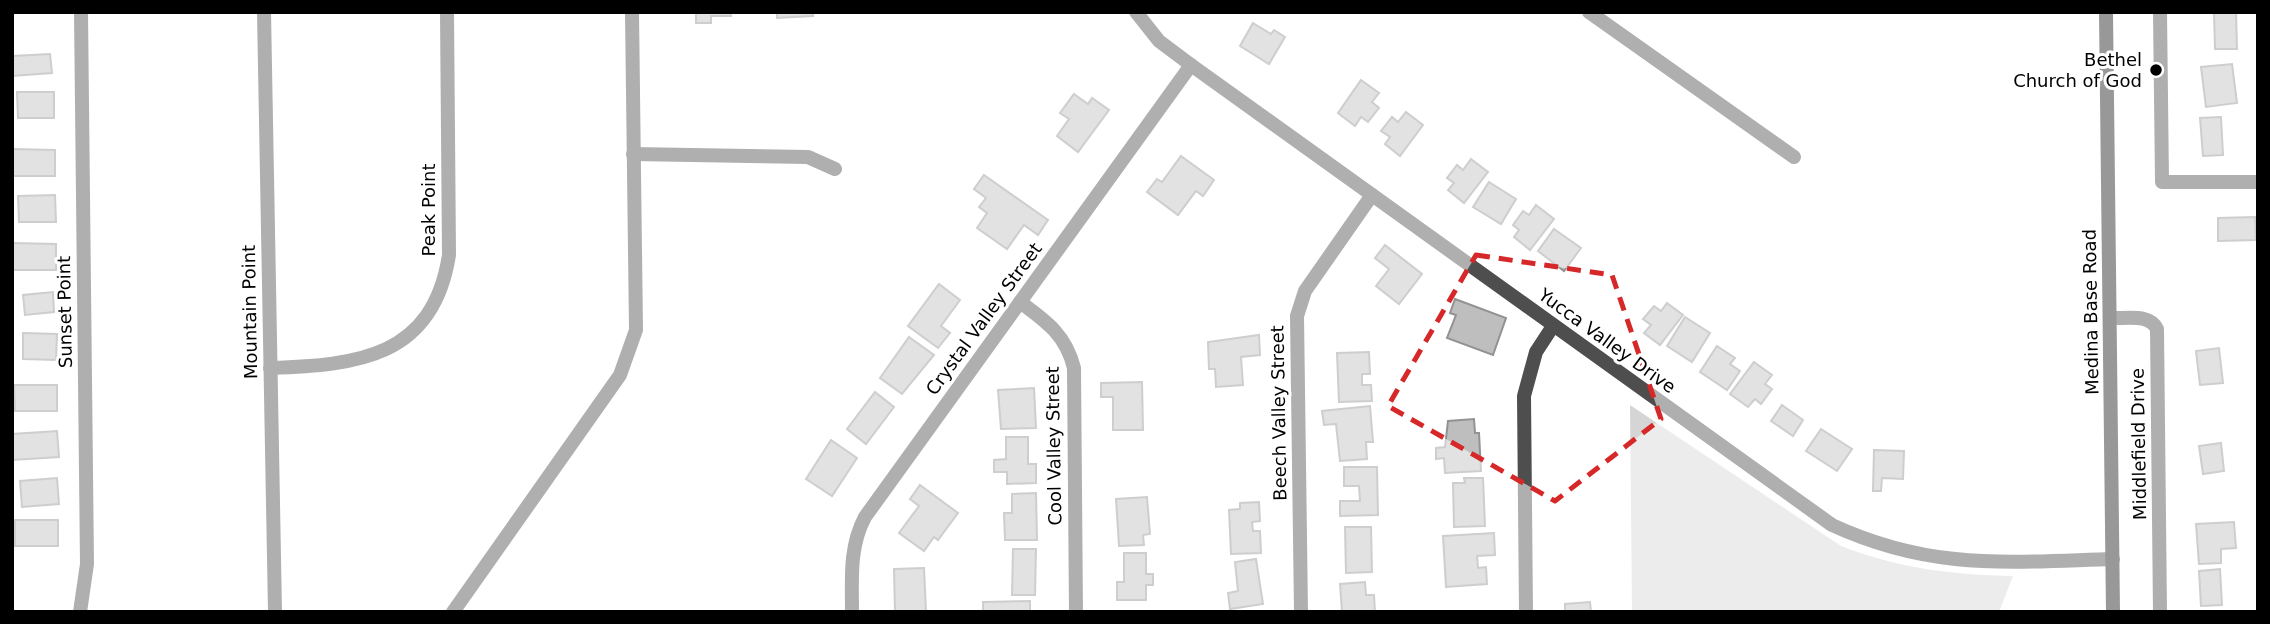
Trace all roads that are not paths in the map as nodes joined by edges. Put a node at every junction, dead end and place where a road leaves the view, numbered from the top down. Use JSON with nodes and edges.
{"nodes":[{"id":1,"x":81,"y":12,"type":"edge"},
{"id":2,"x":264,"y":12,"type":"edge"},
{"id":3,"x":447,"y":12,"type":"edge"},
{"id":4,"x":632,"y":12,"type":"edge"},
{"id":5,"x":1136,"y":12,"type":"edge"},
{"id":6,"x":1589,"y":12,"type":"edge"},
{"id":7,"x":2106,"y":12,"type":"edge"},
{"id":8,"x":2160,"y":12,"type":"edge"},
{"id":9,"x":1191,"y":65,"type":"junction"},
{"id":10,"x":633,"y":154,"type":"junction"},
{"id":11,"x":1794,"y":157,"type":"dead end"},
{"id":12,"x":835,"y":169,"type":"dead end"},
{"id":13,"x":2258,"y":182,"type":"edge"},
{"id":14,"x":1373,"y":195,"type":"junction"},
{"id":15,"x":1020,"y":302,"type":"junction"},
{"id":16,"x":2110,"y":318,"type":"junction"},
{"id":17,"x":1553,"y":326,"type":"junction"},
{"id":18,"x":270,"y":368,"type":"junction"},
{"id":19,"x":2113,"y":559,"type":"junction"},
{"id":20,"x":80,"y":612,"type":"edge"},
{"id":21,"x":275,"y":612,"type":"edge"},
{"id":22,"x":453,"y":612,"type":"edge"},
{"id":23,"x":852,"y":612,"type":"edge"},
{"id":24,"x":1076,"y":612,"type":"edge"},
{"id":25,"x":1301,"y":612,"type":"edge"},
{"id":26,"x":1526,"y":612,"type":"edge"},
{"id":27,"x":2113,"y":612,"type":"edge"},
{"id":28,"x":2160,"y":612,"type":"edge"}],
"edges":[{"from":1,"to":20,"type":"street","name":"Sunset Point"},
{"from":2,"to":18,"type":"street","name":"Mountain Point"},
{"from":3,"to":18,"type":"street","name":"Peak Point"},
{"from":4,"to":10,"type":"street"},
{"from":5,"to":9,"type":"street","name":"Yucca Valley Drive"},
{"from":6,"to":11,"type":"street"},
{"from":7,"to":16,"type":"street","name":"Medina Base Road"},
{"from":8,"to":13,"type":"street"},
{"from":9,"to":14,"type":"street","name":"Yucca Valley Drive"},
{"from":9,"to":15,"type":"street","name":"Crystal Valley Street"},
{"from":10,"to":12,"type":"street"},
{"from":10,"to":22,"type":"street"},
{"from":14,"to":17,"type":"street","name":"Yucca Valley Drive"},
{"from":14,"to":25,"type":"street","name":"Beech Valley Street"},
{"from":15,"to":23,"type":"street","name":"Crystal Valley Street"},
{"from":15,"to":24,"type":"street","name":"Cool Valley Street"},
{"from":16,"to":19,"type":"street","name":"Medina Base Road"},
{"from":16,"to":28,"type":"street","name":"Middlefield Drive"},
{"from":17,"to":19,"type":"street","name":"Yucca Valley Drive"},
{"from":17,"to":26,"type":"street"},
{"from":18,"to":21,"type":"street","name":"Mountain Point"},
{"from":19,"to":27,"type":"street","name":"Medina Base Road"}]}
